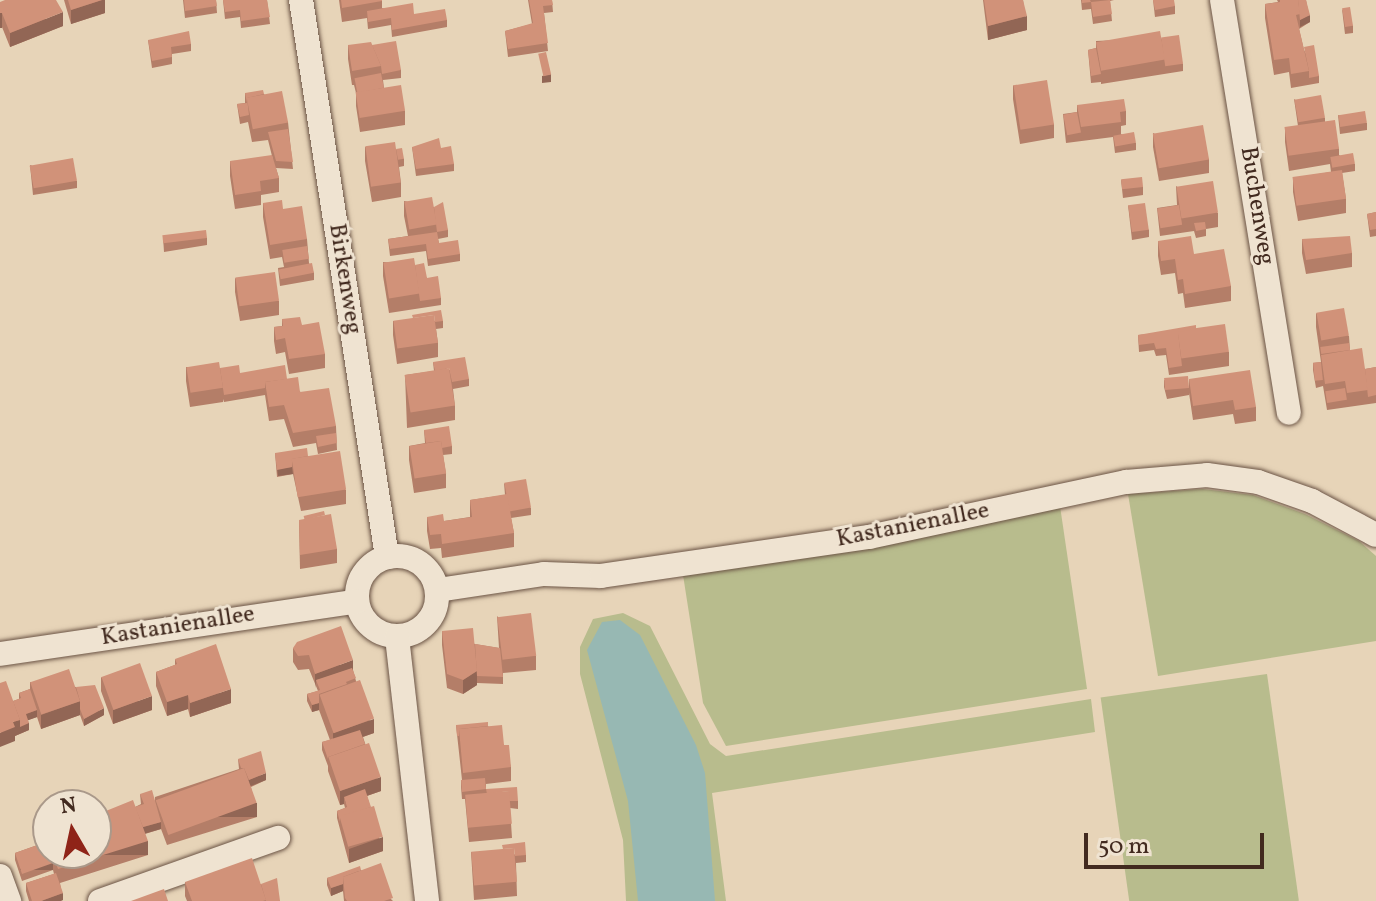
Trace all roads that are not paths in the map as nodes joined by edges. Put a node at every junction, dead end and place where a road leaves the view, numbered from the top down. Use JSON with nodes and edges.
{"nodes":[{"id":1,"x":301,"y":0,"type":"edge"},
{"id":2,"x":1222,"y":0,"type":"edge"},
{"id":3,"x":1289,"y":413,"type":"dead end"},
{"id":4,"x":1376,"y":535,"type":"edge"},
{"id":5,"x":387,"y":557,"type":"junction"},
{"id":6,"x":438,"y":590,"type":"junction"},
{"id":7,"x":357,"y":601,"type":"junction"},
{"id":8,"x":397,"y":637,"type":"junction"},
{"id":9,"x":0,"y":654,"type":"edge"},
{"id":10,"x":278,"y":838,"type":"dead end"},
{"id":11,"x":0,"y":876,"type":"edge"},
{"id":12,"x":9,"y":901,"type":"edge"},
{"id":13,"x":100,"y":901,"type":"edge"},
{"id":14,"x":427,"y":901,"type":"edge"}],
"edges":[{"from":1,"to":5,"type":"street","name":"Birkenweg"},
{"from":2,"to":3,"type":"street","name":"Buchenweg"},
{"from":4,"to":6,"type":"street","name":"Kastanienallee"},
{"from":5,"to":6,"type":"street"},
{"from":5,"to":7,"type":"street"},
{"from":6,"to":8,"type":"street"},
{"from":7,"to":8,"type":"street"},
{"from":7,"to":9,"type":"street","name":"Kastanienallee"},
{"from":8,"to":14,"type":"street"},
{"from":10,"to":13,"type":"street"},
{"from":11,"to":12,"type":"street"}]}
